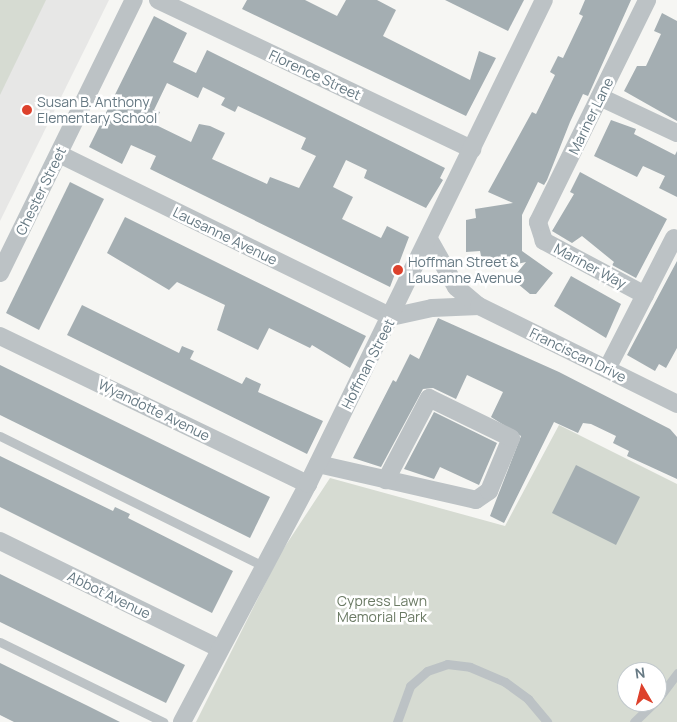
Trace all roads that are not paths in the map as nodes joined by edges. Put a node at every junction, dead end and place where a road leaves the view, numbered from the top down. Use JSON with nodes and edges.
{"nodes":[{"id":1,"x":134,"y":0,"type":"edge"},
{"id":2,"x":158,"y":0,"type":"edge"},
{"id":3,"x":544,"y":0,"type":"edge"},
{"id":4,"x":647,"y":0,"type":"edge"},
{"id":5,"x":600,"y":97,"type":"junction"},
{"id":6,"x":677,"y":133,"type":"edge"},
{"id":7,"x":472,"y":149,"type":"junction"},
{"id":8,"x":59,"y":154,"type":"junction"},
{"id":9,"x":539,"y":232,"type":"joint"},
{"id":10,"x":674,"y":238,"type":"dead end"},
{"id":11,"x":430,"y":241,"type":"junction"},
{"id":12,"x":0,"y":273,"type":"edge"},
{"id":13,"x":645,"y":295,"type":"junction"},
{"id":14,"x":480,"y":306,"type":"junction"},
{"id":15,"x":392,"y":317,"type":"junction"},
{"id":16,"x":0,"y":336,"type":"edge"},
{"id":17,"x":607,"y":369,"type":"junction"},
{"id":18,"x":677,"y":404,"type":"edge"},
{"id":19,"x":0,"y":436,"type":"edge"},
{"id":20,"x":318,"y":464,"type":"junction"},
{"id":21,"x":386,"y":480,"type":"junction"},
{"id":22,"x":308,"y":484,"type":"junction"},
{"id":23,"x":0,"y":541,"type":"edge"},
{"id":24,"x":263,"y":566,"type":"junction"},
{"id":25,"x":0,"y":642,"type":"edge"},
{"id":26,"x":218,"y":648,"type":"junction"},
{"id":27,"x":677,"y":673,"type":"edge"},
{"id":28,"x":667,"y":686,"type":"edge"},
{"id":29,"x":644,"y":712,"type":"edge"},
{"id":30,"x":163,"y":722,"type":"edge"},
{"id":31,"x":182,"y":722,"type":"edge"},
{"id":32,"x":397,"y":722,"type":"edge"},
{"id":33,"x":547,"y":722,"type":"edge"},
{"id":34,"x":634,"y":722,"type":"edge"}],
"edges":[{"from":1,"to":8,"type":"street","name":"Chester Street"},
{"from":2,"to":7,"type":"street","name":"Florence Street"},
{"from":3,"to":7,"type":"street","name":"Hoffman Street"},
{"from":4,"to":5,"type":"street","name":"Mariner Lane"},
{"from":5,"to":6,"type":"street"},
{"from":5,"to":9,"type":"street","name":"Mariner Lane"},
{"from":7,"to":11,"type":"street","name":"Hoffman Street"},
{"from":8,"to":12,"type":"street","name":"Chester Street"},
{"from":8,"to":15,"type":"street","name":"Lausanne Avenue"},
{"from":9,"to":13,"type":"street","name":"Mariner Way"},
{"from":10,"to":13,"type":"street"},
{"from":11,"to":14,"type":"street","name":"Franciscan Drive"},
{"from":11,"to":15,"type":"street","name":"Hoffman Street"},
{"from":13,"to":17,"type":"street"},
{"from":14,"to":15,"type":"street","name":"Franciscan Drive"},
{"from":14,"to":17,"type":"street","name":"Franciscan Drive"},
{"from":15,"to":20,"type":"street","name":"Hoffman Street"},
{"from":16,"to":22,"type":"street","name":"Wyandotte Avenue"},
{"from":17,"to":18,"type":"street","name":"Franciscan Drive"},
{"from":19,"to":24,"type":"lane"},
{"from":20,"to":21,"type":"street"},
{"from":20,"to":22,"type":"street","name":"Hoffman Street"},
{"from":21,"to":21,"type":"street"},
{"from":22,"to":24,"type":"street","name":"Hoffman Street"},
{"from":23,"to":26,"type":"street","name":"Abbot Avenue"},
{"from":24,"to":26,"type":"street","name":"Hoffman Street"},
{"from":25,"to":30,"type":"lane"},
{"from":26,"to":31,"type":"street","name":"Hoffman Street"},
{"from":27,"to":28,"type":"lane"},
{"from":29,"to":34,"type":"lane"},
{"from":32,"to":33,"type":"lane"}]}
